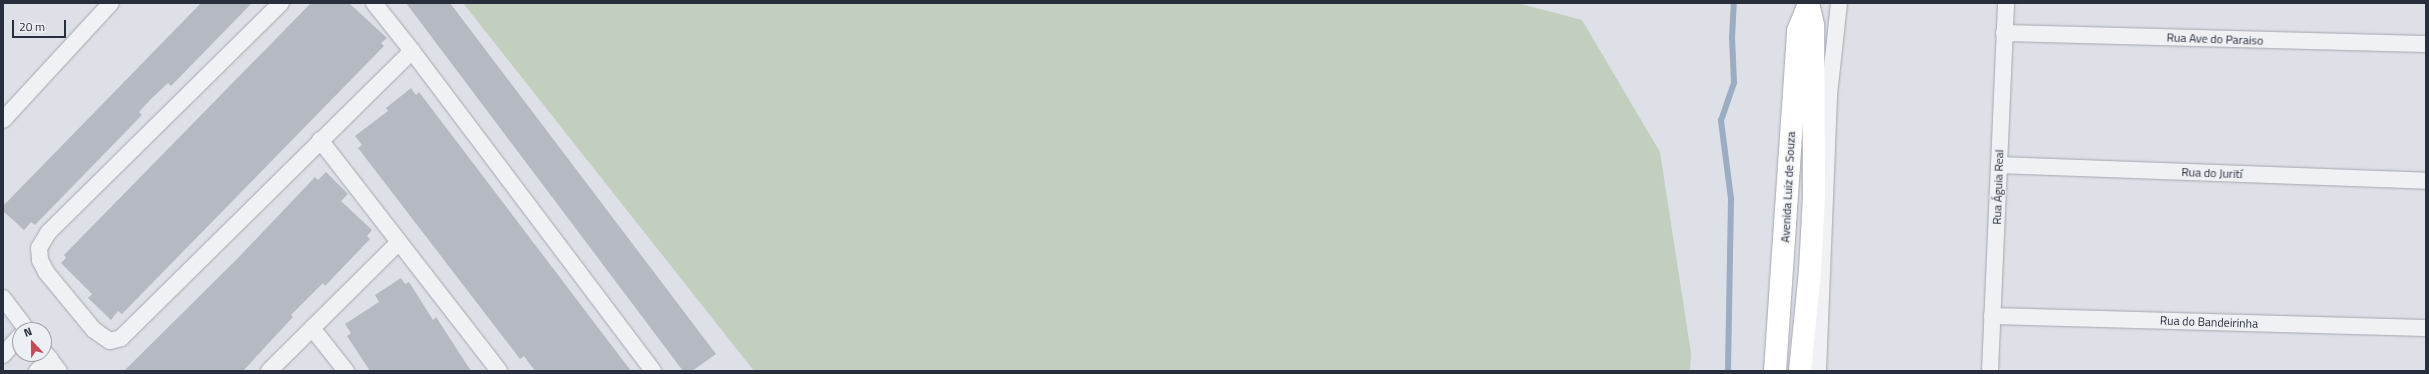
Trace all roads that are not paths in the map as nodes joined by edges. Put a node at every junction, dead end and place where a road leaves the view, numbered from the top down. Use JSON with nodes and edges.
{"nodes":[{"id":1,"x":111,"y":3,"type":"edge"},
{"id":2,"x":282,"y":3,"type":"edge"},
{"id":3,"x":374,"y":3,"type":"edge"},
{"id":4,"x":1839,"y":3,"type":"edge"},
{"id":5,"x":2006,"y":3,"type":"edge"},
{"id":6,"x":1808,"y":4,"type":"edge"},
{"id":7,"x":2004,"y":33,"type":"junction"},
{"id":8,"x":2426,"y":44,"type":"edge"},
{"id":9,"x":412,"y":51,"type":"junction"},
{"id":10,"x":3,"y":120,"type":"edge"},
{"id":11,"x":320,"y":140,"type":"junction"},
{"id":12,"x":1999,"y":165,"type":"junction"},
{"id":13,"x":2426,"y":181,"type":"edge"},
{"id":14,"x":399,"y":242,"type":"junction"},
{"id":15,"x":3,"y":298,"type":"edge"},
{"id":16,"x":1992,"y":316,"type":"junction"},
{"id":17,"x":18,"y":322,"type":"edge"},
{"id":18,"x":312,"y":328,"type":"junction"},
{"id":19,"x":2426,"y":328,"type":"edge"},
{"id":20,"x":12,"y":345,"type":"edge"},
{"id":21,"x":3,"y":355,"type":"edge"},
{"id":22,"x":50,"y":362,"type":"edge"},
{"id":23,"x":37,"y":371,"type":"edge"},
{"id":24,"x":269,"y":371,"type":"edge"},
{"id":25,"x":346,"y":371,"type":"edge"},
{"id":26,"x":499,"y":371,"type":"edge"},
{"id":27,"x":653,"y":371,"type":"edge"},
{"id":28,"x":1775,"y":371,"type":"edge"},
{"id":29,"x":1800,"y":371,"type":"edge"},
{"id":30,"x":1818,"y":371,"type":"edge"},
{"id":31,"x":1990,"y":371,"type":"edge"}],
"edges":[{"from":1,"to":10,"type":"street"},
{"from":2,"to":11,"type":"street"},
{"from":3,"to":9,"type":"street"},
{"from":4,"to":30,"type":"street"},
{"from":5,"to":7,"type":"street","name":"Rua Águia Real"},
{"from":6,"to":28,"type":"main road","name":"Avenida Luiz de Souza"},
{"from":6,"to":29,"type":"main road","name":"Avenida Luiz de Souza"},
{"from":7,"to":8,"type":"street","name":"Rua Ave do Paraiso"},
{"from":7,"to":12,"type":"street","name":"Rua Águia Real"},
{"from":9,"to":11,"type":"street"},
{"from":9,"to":27,"type":"street"},
{"from":11,"to":14,"type":"street"},
{"from":12,"to":13,"type":"street","name":"Rua do Jurití"},
{"from":12,"to":16,"type":"street","name":"Rua Águia Real"},
{"from":14,"to":18,"type":"street"},
{"from":14,"to":26,"type":"street"},
{"from":15,"to":17,"type":"street"},
{"from":16,"to":19,"type":"street","name":"Rua do Bandeirinha"},
{"from":16,"to":31,"type":"street","name":"Rua Águia Real"},
{"from":18,"to":24,"type":"street"},
{"from":18,"to":25,"type":"street"},
{"from":20,"to":21,"type":"street"},
{"from":22,"to":23,"type":"street"}]}
